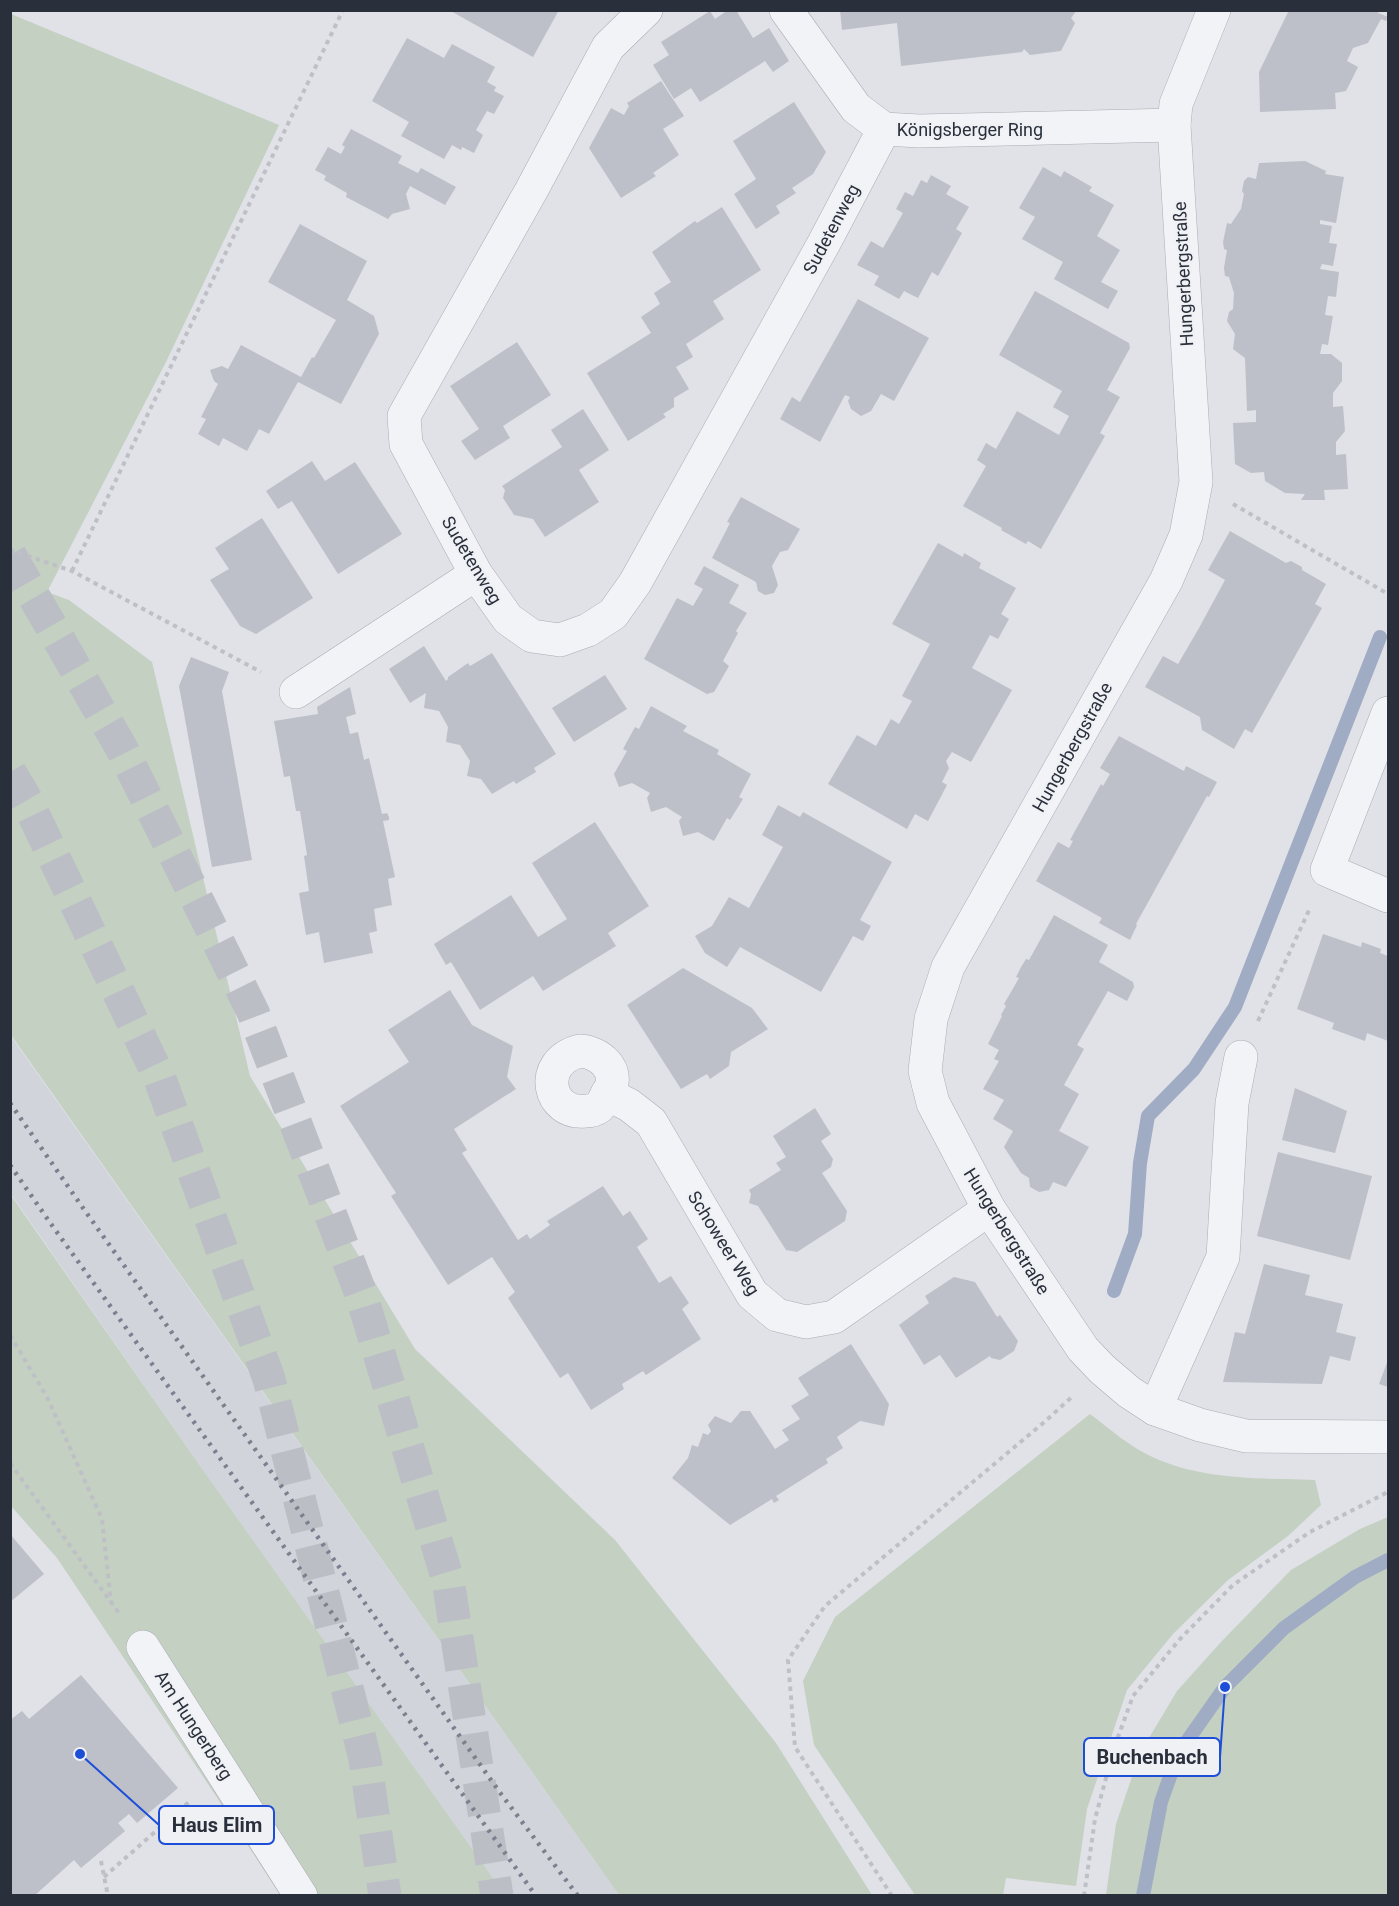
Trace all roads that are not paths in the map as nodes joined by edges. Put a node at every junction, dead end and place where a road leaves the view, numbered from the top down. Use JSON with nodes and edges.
{"nodes":[{"id":1,"x":646,"y":10,"type":"edge"},
{"id":2,"x":786,"y":10,"type":"edge"},
{"id":3,"x":1214,"y":10,"type":"edge"},
{"id":4,"x":1174,"y":125,"type":"junction"},
{"id":5,"x":884,"y":129,"type":"junction"},
{"id":6,"x":476,"y":574,"type":"junction"},
{"id":7,"x":296,"y":692,"type":"dead end"},
{"id":8,"x":1389,"y":713,"type":"edge"},
{"id":9,"x":1389,"y":896,"type":"edge"},
{"id":10,"x":1241,"y":1057,"type":"road end"},
{"id":11,"x":607,"y":1094,"type":"dead end"},
{"id":12,"x":989,"y":1209,"type":"junction"},
{"id":13,"x":1155,"y":1409,"type":"junction"},
{"id":14,"x":1389,"y":1437,"type":"edge"},
{"id":15,"x":143,"y":1647,"type":"road end"},
{"id":16,"x":301,"y":1896,"type":"edge"}],
"edges":[{"from":1,"to":6,"type":"street","name":"Sudetenweg"},
{"from":2,"to":5,"type":"street","name":"Königsberger Ring"},
{"from":3,"to":4,"type":"street","name":"Hungerbergstraße"},
{"from":4,"to":5,"type":"street","name":"Königsberger Ring"},
{"from":4,"to":12,"type":"street","name":"Hungerbergstraße"},
{"from":5,"to":6,"type":"street","name":"Sudetenweg"},
{"from":6,"to":7,"type":"street"},
{"from":8,"to":9,"type":"street"},
{"from":10,"to":13,"type":"street"},
{"from":11,"to":12,"type":"street","name":"Schoweer Weg"},
{"from":12,"to":13,"type":"street","name":"Hungerbergstraße"},
{"from":13,"to":14,"type":"street","name":"Hungerbergstraße"},
{"from":15,"to":16,"type":"street","name":"Am Hungerberg"}]}
